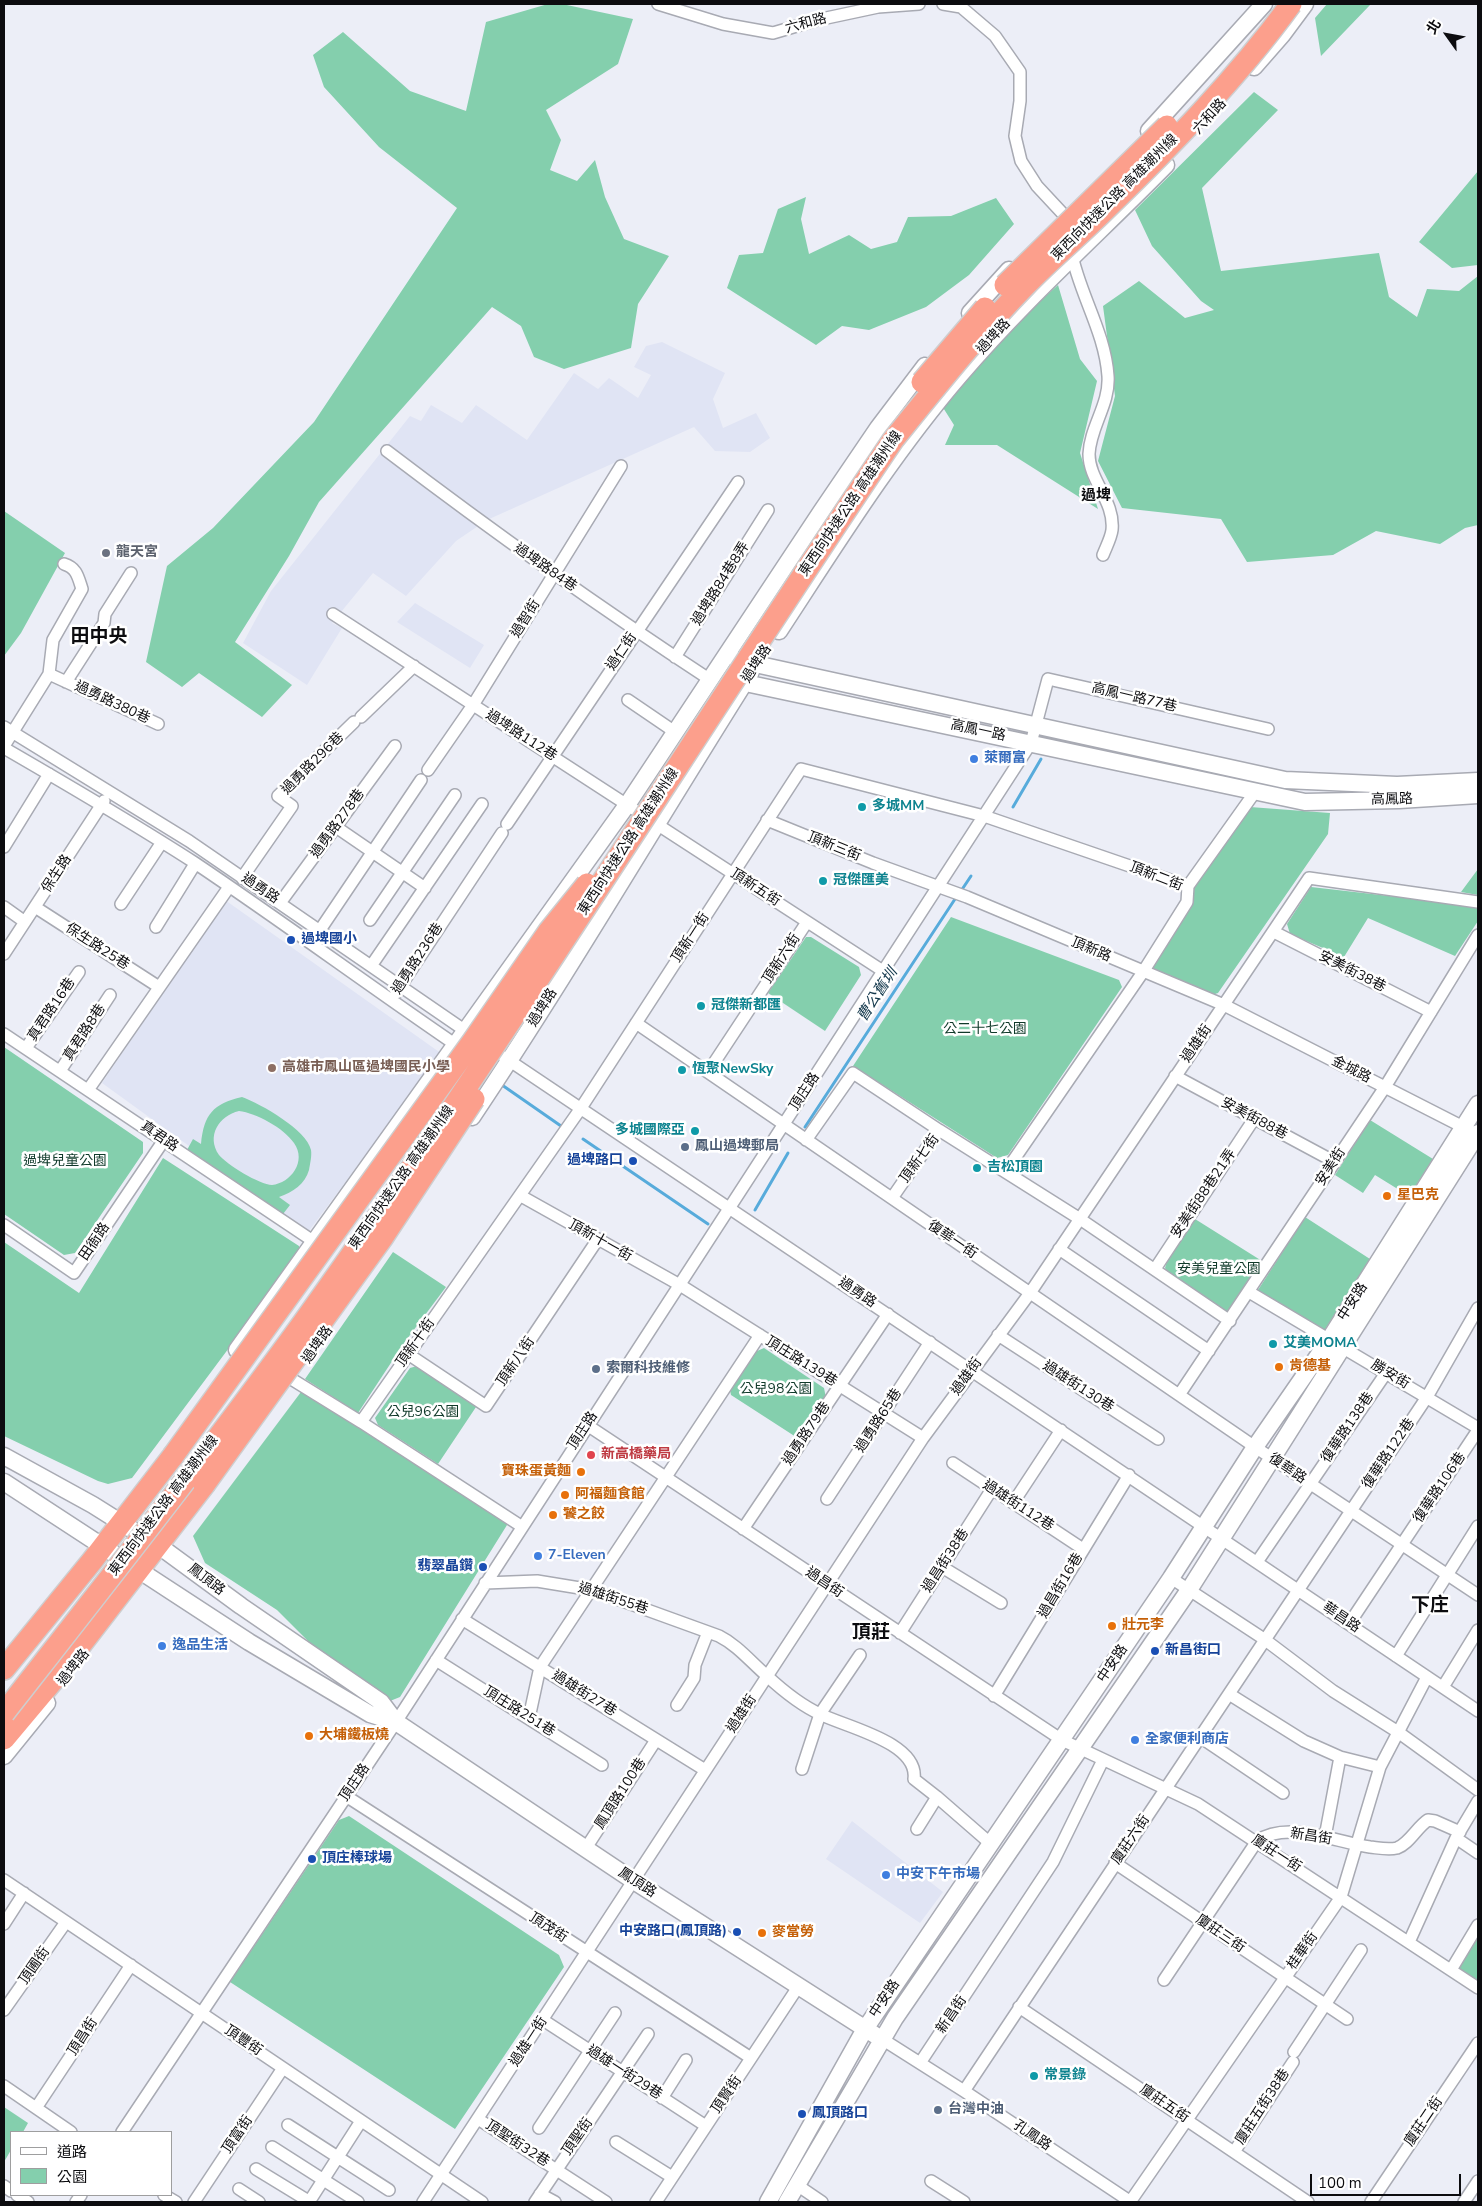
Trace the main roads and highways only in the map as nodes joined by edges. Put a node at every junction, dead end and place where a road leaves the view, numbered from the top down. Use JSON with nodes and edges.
{"nodes":[{"id":1,"x":1264,"y":4,"type":"edge"},
{"id":2,"x":1274,"y":4,"type":"edge"},
{"id":3,"x":1290,"y":4,"type":"edge"},
{"id":4,"x":1305,"y":4,"type":"edge"},
{"id":5,"x":1072,"y":256,"type":"joint"},
{"id":6,"x":722,"y":658,"type":"junction"},
{"id":7,"x":758,"y":663,"type":"junction"},
{"id":8,"x":709,"y":679,"type":"junction"},
{"id":9,"x":746,"y":681,"type":"junction"},
{"id":10,"x":1478,"y":781,"type":"edge"},
{"id":11,"x":1308,"y":782,"type":"joint"},
{"id":12,"x":1478,"y":795,"type":"edge"},
{"id":13,"x":1305,"y":802,"type":"joint"},
{"id":14,"x":592,"y":887,"type":"junction"},
{"id":15,"x":1478,"y":1104,"type":"edge"},
{"id":16,"x":1474,"y":1133,"type":"edge"},
{"id":17,"x":4,"y":1456,"type":"edge"},
{"id":18,"x":4,"y":1482,"type":"edge"},
{"id":19,"x":119,"y":1521,"type":"junction"},
{"id":20,"x":100,"y":1544,"type":"junction"},
{"id":21,"x":162,"y":1548,"type":"junction"},
{"id":22,"x":143,"y":1573,"type":"junction"},
{"id":23,"x":8,"y":1660,"type":"edge"},
{"id":24,"x":4,"y":1690,"type":"edge"},
{"id":25,"x":4,"y":1713,"type":"edge"},
{"id":26,"x":396,"y":1722,"type":"junction"},
{"id":27,"x":4,"y":1739,"type":"edge"},
{"id":28,"x":4,"y":1756,"type":"edge"},
{"id":29,"x":865,"y":2029,"type":"junction"},
{"id":30,"x":882,"y":2039,"type":"junction"},
{"id":31,"x":768,"y":2202,"type":"edge"},
{"id":32,"x":788,"y":2202,"type":"edge"}],
"edges":[{"from":1,"to":6,"type":"main road"},
{"from":2,"to":14,"type":"highway","name":"東西向快速公路 高雄潮州線","bridge":true},
{"from":3,"to":14,"type":"highway","name":"東西向快速公路 高雄潮州線","bridge":true},
{"from":4,"to":5,"type":"main road","name":"六和路"},
{"from":5,"to":7,"type":"main road","name":"過埤路"},
{"from":6,"to":7,"type":"main road","name":"高鳳一路"},
{"from":6,"to":8,"type":"main road"},
{"from":7,"to":9,"type":"main road","name":"過埤路"},
{"from":7,"to":11,"type":"main road","name":"高鳳一路"},
{"from":8,"to":9,"type":"main road","name":"高鳳一路"},
{"from":8,"to":19,"type":"main road"},
{"from":9,"to":13,"type":"main road","name":"高鳳一路"},
{"from":9,"to":21,"type":"main road","name":"過埤路"},
{"from":10,"to":11,"type":"main road","name":"高鳳路"},
{"from":12,"to":13,"type":"main road","name":"高鳳路"},
{"from":14,"to":19,"type":"highway","bridge":true},
{"from":14,"to":21,"type":"highway","bridge":true},
{"from":14,"to":24,"type":"highway","name":"東西向快速公路 高雄潮州線","bridge":true},
{"from":14,"to":25,"type":"highway","name":"東西向快速公路 高雄潮州線","bridge":true},
{"from":15,"to":16,"type":"main road","name":"中安路"},
{"from":16,"to":29,"type":"main road","name":"中安路"},
{"from":16,"to":30,"type":"main road","name":"中安路"},
{"from":17,"to":19,"type":"main road","name":"鳳頂路"},
{"from":18,"to":20,"type":"main road","name":"鳳頂路"},
{"from":19,"to":20,"type":"highway"},
{"from":19,"to":21,"type":"main road","name":"鳳頂路"},
{"from":20,"to":22,"type":"main road","name":"鳳頂路"},
{"from":20,"to":23,"type":"highway"},
{"from":21,"to":22,"type":"highway"},
{"from":21,"to":26,"type":"main road","name":"鳳頂路"},
{"from":22,"to":26,"type":"main road","name":"鳳頂路"},
{"from":22,"to":27,"type":"highway"},
{"from":22,"to":28,"type":"main road","name":"過埤路"},
{"from":26,"to":29,"type":"main road","name":"鳳頂路"},
{"from":29,"to":30,"type":"main road","name":"鳳頂路"},
{"from":29,"to":31,"type":"main road","name":"中安路"},
{"from":30,"to":32,"type":"main road","name":"中安路"}]}
